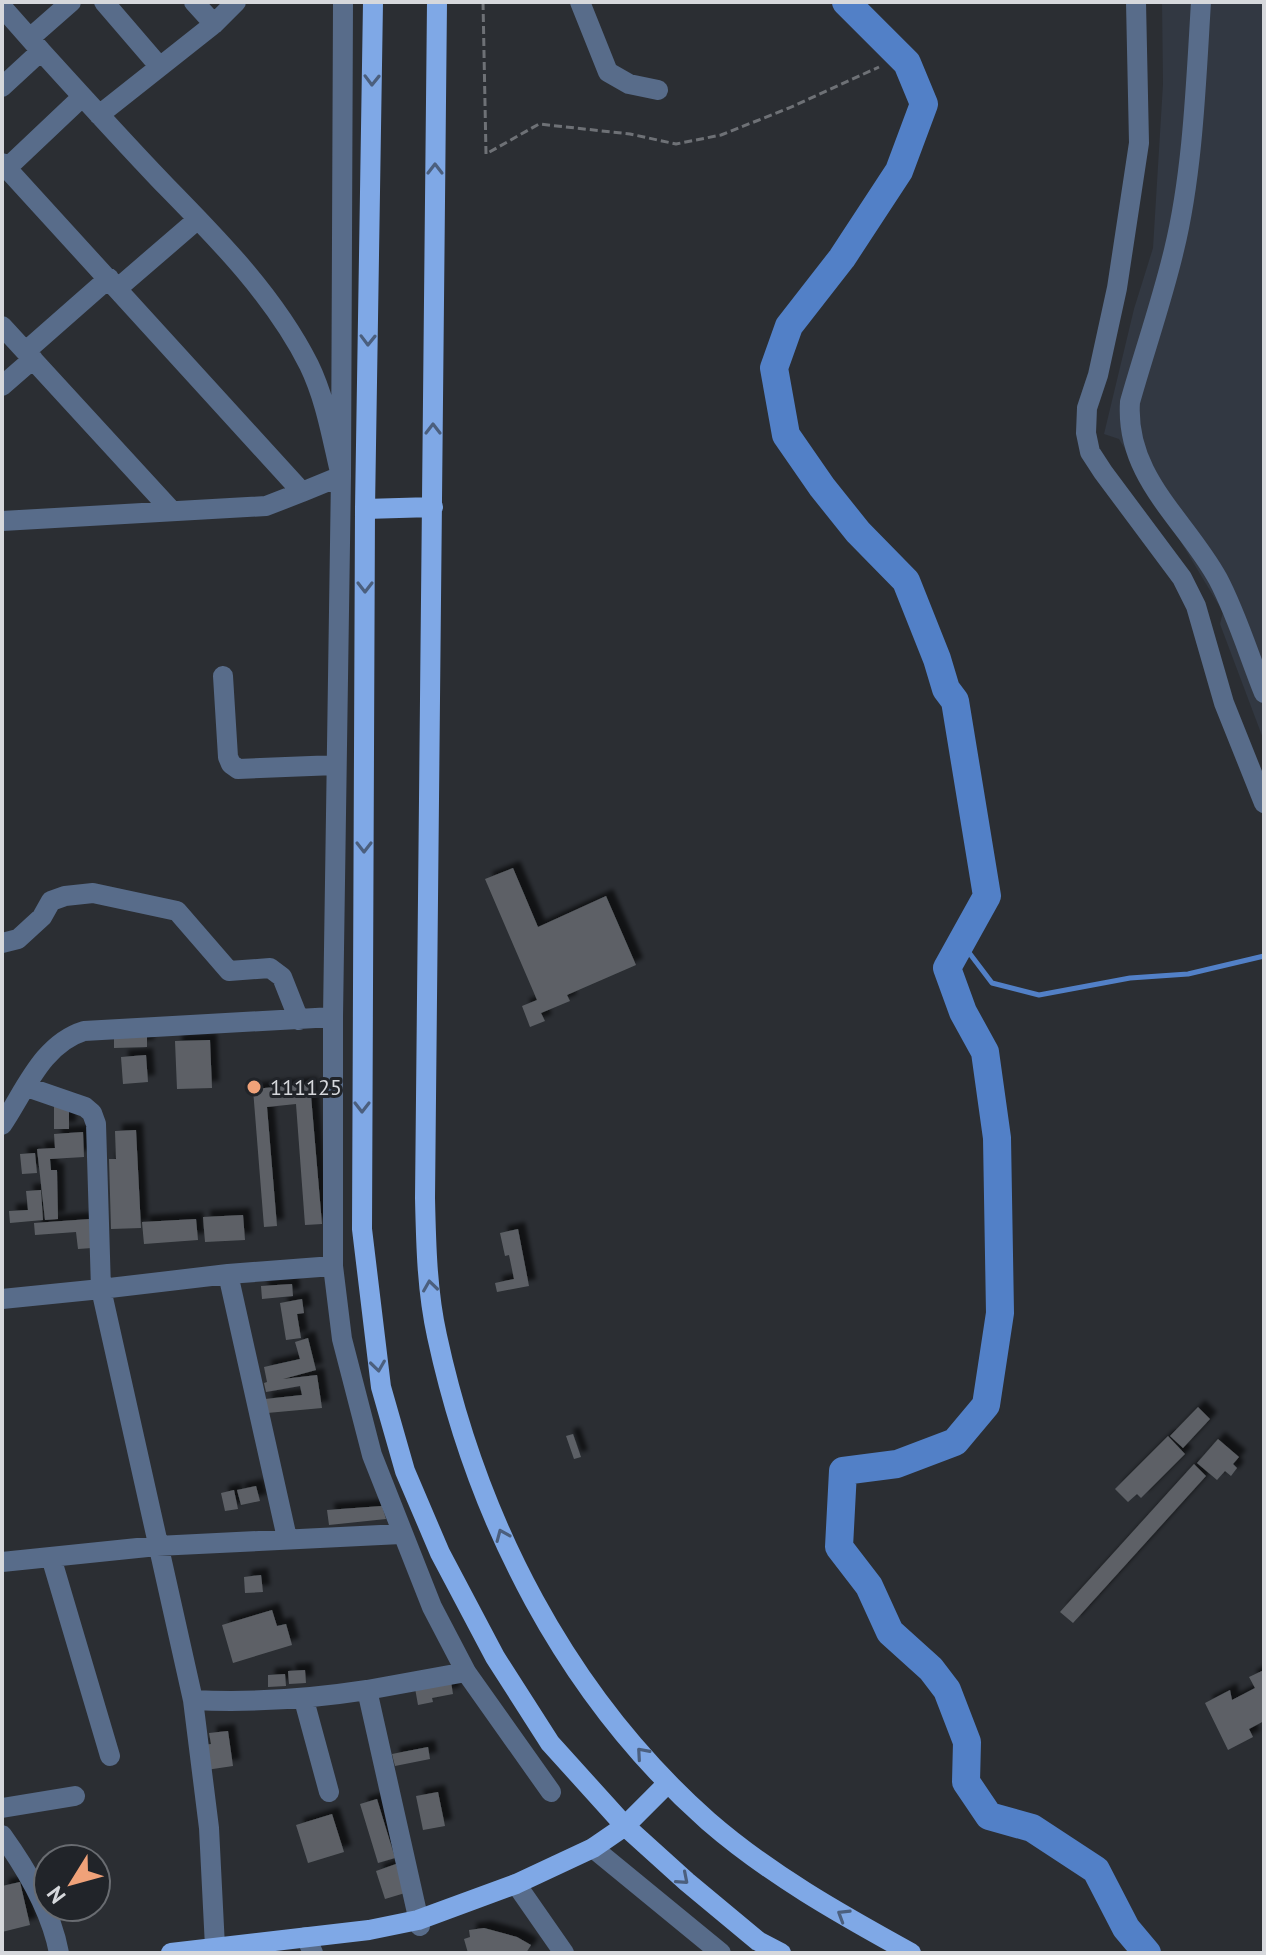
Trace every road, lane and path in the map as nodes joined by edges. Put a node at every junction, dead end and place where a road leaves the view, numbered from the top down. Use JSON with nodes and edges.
{"nodes":[{"id":1,"x":71,"y":2,"type":"edge"},
{"id":2,"x":104,"y":2,"type":"edge"},
{"id":3,"x":194,"y":2,"type":"edge"},
{"id":4,"x":236,"y":2,"type":"edge"},
{"id":5,"x":343,"y":2,"type":"edge"},
{"id":6,"x":373,"y":2,"type":"edge"},
{"id":7,"x":437,"y":2,"type":"edge"},
{"id":8,"x":483,"y":2,"type":"edge"},
{"id":9,"x":580,"y":2,"type":"edge"},
{"id":10,"x":1136,"y":2,"type":"edge"},
{"id":11,"x":1201,"y":2,"type":"edge"},
{"id":12,"x":2,"y":7,"type":"edge"},
{"id":13,"x":214,"y":24,"type":"junction"},
{"id":14,"x":36,"y":45,"type":"junction"},
{"id":15,"x":159,"y":66,"type":"junction"},
{"id":16,"x":879,"y":67,"type":"dead end"},
{"id":17,"x":2,"y":87,"type":"edge"},
{"id":18,"x":658,"y":90,"type":"dead end"},
{"id":19,"x":82,"y":97,"type":"junction"},
{"id":20,"x":99,"y":115,"type":"junction"},
{"id":21,"x":5,"y":166,"type":"edge"},
{"id":22,"x":198,"y":219,"type":"junction"},
{"id":23,"x":114,"y":283,"type":"junction"},
{"id":24,"x":2,"y":326,"type":"edge"},
{"id":25,"x":30,"y":355,"type":"junction"},
{"id":26,"x":2,"y":386,"type":"edge"},
{"id":27,"x":341,"y":476,"type":"junction"},
{"id":28,"x":302,"y":492,"type":"junction"},
{"id":29,"x":433,"y":507,"type":"junction"},
{"id":30,"x":365,"y":509,"type":"junction"},
{"id":31,"x":171,"y":510,"type":"junction"},
{"id":32,"x":2,"y":521,"type":"edge"},
{"id":33,"x":223,"y":676,"type":"dead end"},
{"id":34,"x":1264,"y":693,"type":"edge"},
{"id":35,"x":336,"y":765,"type":"junction"},
{"id":36,"x":1264,"y":803,"type":"edge"},
{"id":37,"x":2,"y":943,"type":"edge"},
{"id":38,"x":333,"y":1017,"type":"junction"},
{"id":39,"x":299,"y":1020,"type":"junction"},
{"id":40,"x":27,"y":1087,"type":"junction"},
{"id":41,"x":2,"y":1125,"type":"edge"},
{"id":42,"x":333,"y":1266,"type":"junction"},
{"id":43,"x":228,"y":1274,"type":"junction"},
{"id":44,"x":101,"y":1289,"type":"junction"},
{"id":45,"x":2,"y":1299,"type":"edge"},
{"id":46,"x":401,"y":1534,"type":"junction"},
{"id":47,"x":287,"y":1538,"type":"junction"},
{"id":48,"x":157,"y":1546,"type":"junction"},
{"id":49,"x":51,"y":1557,"type":"junction"},
{"id":50,"x":2,"y":1562,"type":"edge"},
{"id":51,"x":466,"y":1672,"type":"junction"},
{"id":52,"x":367,"y":1690,"type":"junction"},
{"id":53,"x":193,"y":1700,"type":"junction"},
{"id":54,"x":304,"y":1700,"type":"junction"},
{"id":55,"x":110,"y":1756,"type":"dead end"},
{"id":56,"x":668,"y":1783,"type":"junction"},
{"id":57,"x":329,"y":1792,"type":"dead end"},
{"id":58,"x":551,"y":1792,"type":"dead end"},
{"id":59,"x":75,"y":1796,"type":"dead end"},
{"id":60,"x":2,"y":1808,"type":"edge"},
{"id":61,"x":625,"y":1826,"type":"junction"},
{"id":62,"x":2,"y":1835,"type":"edge"},
{"id":63,"x":593,"y":1848,"type":"junction"},
{"id":64,"x":516,"y":1884,"type":"junction"},
{"id":65,"x":419,"y":1923,"type":"junction"},
{"id":66,"x":310,"y":1945,"type":"edge"},
{"id":67,"x":215,"y":1947,"type":"junction"},
{"id":68,"x":59,"y":1953,"type":"edge"},
{"id":69,"x":171,"y":1953,"type":"edge"},
{"id":70,"x":564,"y":1953,"type":"edge"},
{"id":71,"x":721,"y":1953,"type":"edge"},
{"id":72,"x":781,"y":1953,"type":"edge"},
{"id":73,"x":911,"y":1953,"type":"edge"}],
"edges":[{"from":1,"to":14,"type":"street"},
{"from":2,"to":15,"type":"street"},
{"from":3,"to":13,"type":"street"},
{"from":4,"to":13,"type":"street"},
{"from":5,"to":27,"type":"street"},
{"from":6,"to":30,"type":"main road","one_way":true},
{"from":29,"to":7,"type":"main road","one_way":true},
{"from":8,"to":16,"type":"path"},
{"from":9,"to":18,"type":"street"},
{"from":10,"to":36,"type":"street"},
{"from":11,"to":34,"type":"street"},
{"from":12,"to":14,"type":"street"},
{"from":13,"to":15,"type":"street"},
{"from":14,"to":17,"type":"street"},
{"from":14,"to":19,"type":"street"},
{"from":15,"to":20,"type":"street"},
{"from":19,"to":20,"type":"street"},
{"from":19,"to":21,"type":"street"},
{"from":20,"to":22,"type":"street"},
{"from":21,"to":23,"type":"street"},
{"from":22,"to":23,"type":"street"},
{"from":22,"to":27,"type":"street"},
{"from":23,"to":25,"type":"street"},
{"from":23,"to":28,"type":"street"},
{"from":24,"to":25,"type":"street"},
{"from":25,"to":26,"type":"street"},
{"from":25,"to":31,"type":"street"},
{"from":27,"to":28,"type":"street"},
{"from":27,"to":35,"type":"street"},
{"from":28,"to":31,"type":"street"},
{"from":29,"to":30,"type":"main road"},
{"from":56,"to":29,"type":"main road","one_way":true},
{"from":30,"to":61,"type":"main road","one_way":true},
{"from":31,"to":32,"type":"street"},
{"from":33,"to":35,"type":"street"},
{"from":35,"to":38,"type":"street"},
{"from":37,"to":39,"type":"street"},
{"from":38,"to":39,"type":"street"},
{"from":38,"to":42,"type":"street"},
{"from":39,"to":40,"type":"street"},
{"from":40,"to":41,"type":"street"},
{"from":40,"to":44,"type":"street"},
{"from":42,"to":43,"type":"street"},
{"from":42,"to":46,"type":"street"},
{"from":43,"to":44,"type":"street"},
{"from":43,"to":47,"type":"street"},
{"from":44,"to":45,"type":"street"},
{"from":44,"to":48,"type":"street"},
{"from":46,"to":47,"type":"street"},
{"from":46,"to":51,"type":"street"},
{"from":47,"to":48,"type":"street"},
{"from":48,"to":49,"type":"street"},
{"from":48,"to":53,"type":"street"},
{"from":49,"to":50,"type":"street"},
{"from":49,"to":55,"type":"street"},
{"from":51,"to":52,"type":"street"},
{"from":51,"to":58,"type":"street"},
{"from":52,"to":54,"type":"street"},
{"from":52,"to":65,"type":"street"},
{"from":53,"to":54,"type":"street"},
{"from":53,"to":67,"type":"street"},
{"from":54,"to":57,"type":"street"},
{"from":56,"to":61,"type":"main road"},
{"from":73,"to":56,"type":"main road","one_way":true},
{"from":59,"to":60,"type":"street"},
{"from":61,"to":63,"type":"main road"},
{"from":61,"to":72,"type":"main road","one_way":true},
{"from":62,"to":68,"type":"street"},
{"from":63,"to":64,"type":"main road"},
{"from":63,"to":71,"type":"street"},
{"from":64,"to":65,"type":"main road"},
{"from":64,"to":70,"type":"street"},
{"from":65,"to":66,"type":"main road"},
{"from":66,"to":67,"type":"main road"},
{"from":67,"to":69,"type":"main road"}]}
